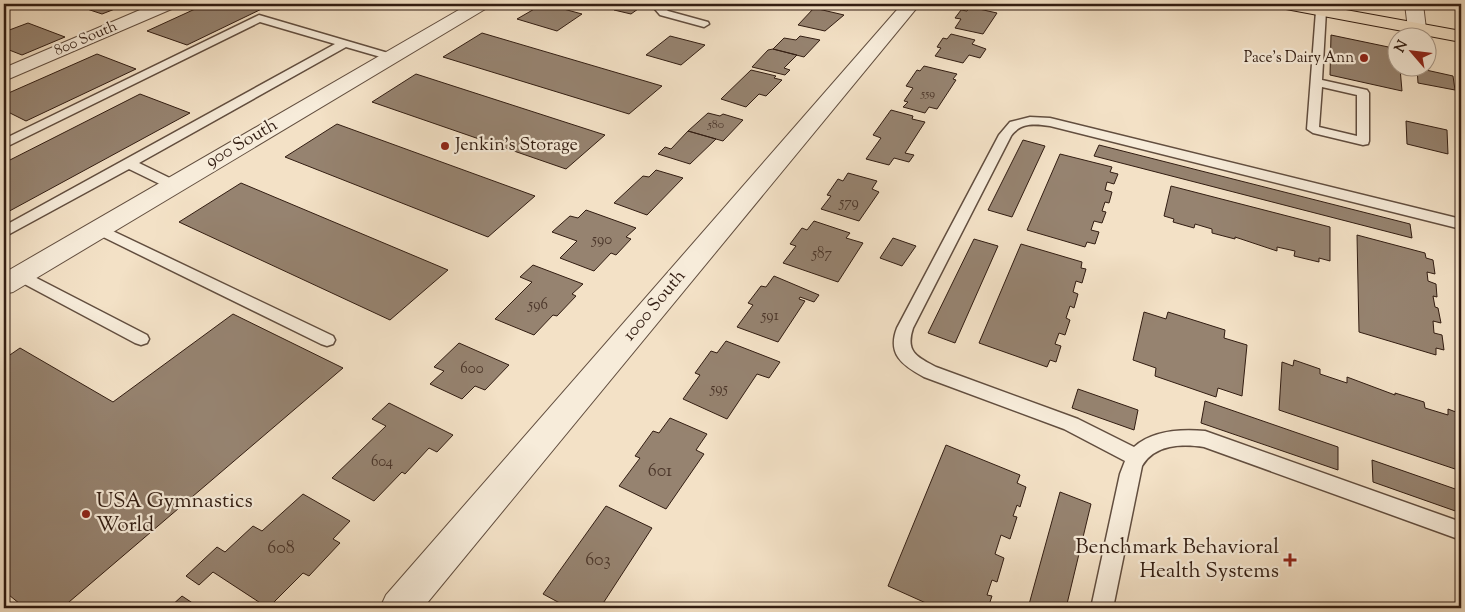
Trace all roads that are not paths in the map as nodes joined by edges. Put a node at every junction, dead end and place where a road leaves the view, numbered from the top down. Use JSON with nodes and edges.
{"nodes":[{"id":1,"x":168,"y":4,"type":"edge"},
{"id":2,"x":481,"y":4,"type":"edge"},
{"id":3,"x":665,"y":4,"type":"edge"},
{"id":4,"x":911,"y":4,"type":"edge"},
{"id":5,"x":1286,"y":4,"type":"edge"},
{"id":6,"x":1414,"y":4,"type":"edge"},
{"id":7,"x":1321,"y":10,"type":"junction"},
{"id":8,"x":704,"y":24,"type":"dead end"},
{"id":9,"x":1412,"y":28,"type":"edge"},
{"id":10,"x":1417,"y":28,"type":"edge"},
{"id":11,"x":1438,"y":33,"type":"edge"},
{"id":12,"x":1461,"y":37,"type":"edge"},
{"id":13,"x":345,"y":43,"type":"junction"},
{"id":14,"x":391,"y":57,"type":"junction"},
{"id":15,"x":4,"y":75,"type":"edge"},
{"id":16,"x":1316,"y":82,"type":"junction"},
{"id":17,"x":4,"y":144,"type":"edge"},
{"id":18,"x":128,"y":163,"type":"junction"},
{"id":19,"x":173,"y":185,"type":"junction"},
{"id":20,"x":1461,"y":224,"type":"edge"},
{"id":21,"x":98,"y":230,"type":"junction"},
{"id":22,"x":4,"y":232,"type":"edge"},
{"id":23,"x":12,"y":280,"type":"edge"},
{"id":24,"x":140,"y":339,"type":"dead end"},
{"id":25,"x":327,"y":340,"type":"dead end"},
{"id":26,"x":1136,"y":457,"type":"junction"},
{"id":27,"x":1461,"y":531,"type":"edge"},
{"id":28,"x":399,"y":608,"type":"edge"},
{"id":29,"x":1102,"y":608,"type":"edge"}],
"edges":[{"from":1,"to":15,"type":"street","name":"800 South"},
{"from":2,"to":14,"type":"street","name":"900 South"},
{"from":3,"to":8,"type":"lane"},
{"from":4,"to":28,"type":"street","name":"1000 South"},
{"from":5,"to":7,"type":"main road"},
{"from":6,"to":10,"type":"street"},
{"from":7,"to":9,"type":"main road"},
{"from":7,"to":16,"type":"lane"},
{"from":11,"to":12,"type":"main road"},
{"from":13,"to":14,"type":"lane"},
{"from":13,"to":17,"type":"lane"},
{"from":13,"to":18,"type":"lane"},
{"from":14,"to":19,"type":"street","name":"900 South"},
{"from":16,"to":16,"type":"lane"},
{"from":18,"to":19,"type":"lane"},
{"from":18,"to":22,"type":"lane"},
{"from":19,"to":21,"type":"street","name":"900 South"},
{"from":20,"to":26,"type":"lane"},
{"from":21,"to":23,"type":"street","name":"900 South"},
{"from":21,"to":25,"type":"lane"},
{"from":23,"to":24,"type":"lane"},
{"from":26,"to":27,"type":"lane"},
{"from":26,"to":29,"type":"lane"}]}
